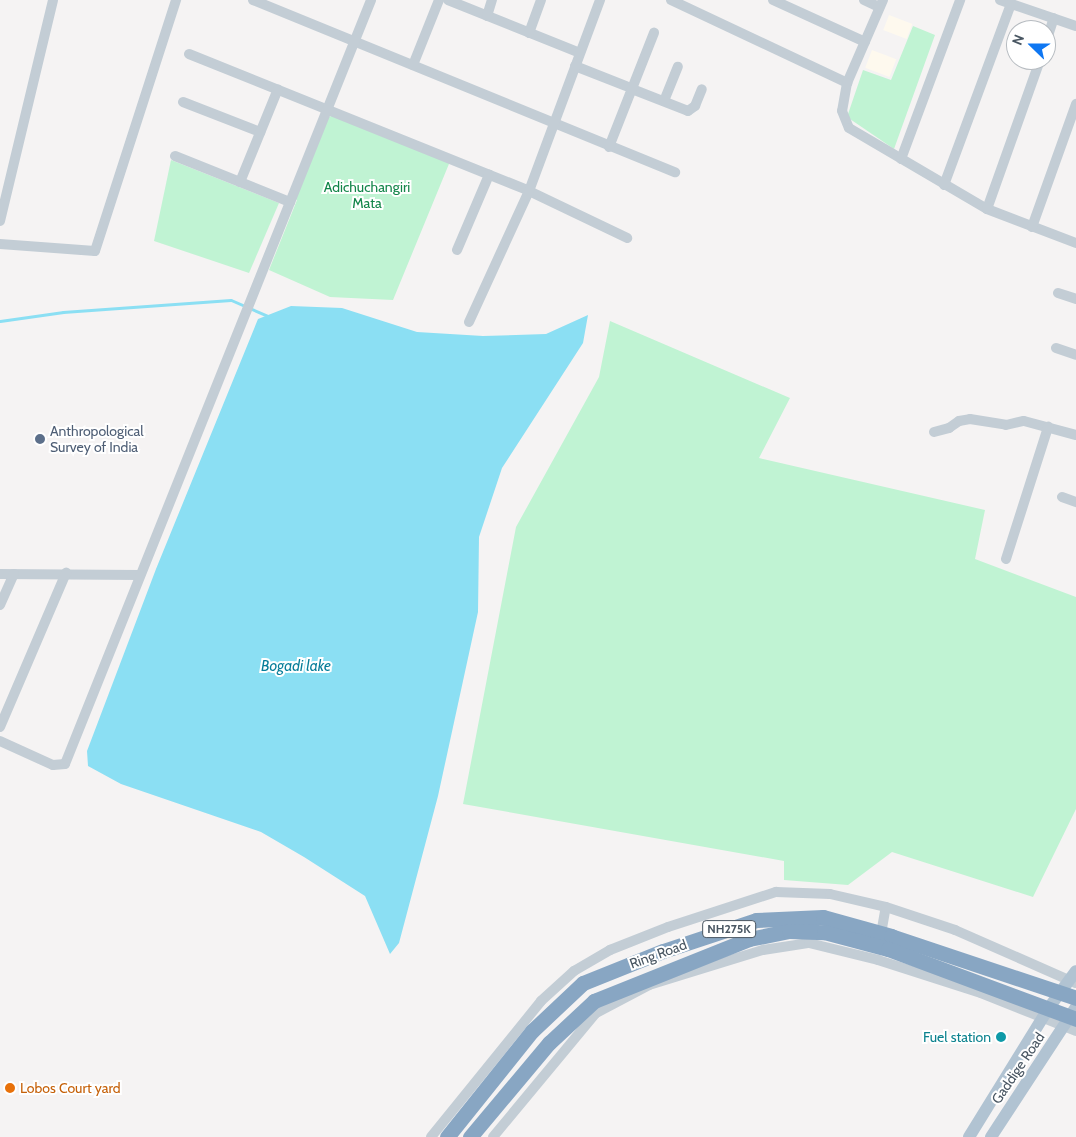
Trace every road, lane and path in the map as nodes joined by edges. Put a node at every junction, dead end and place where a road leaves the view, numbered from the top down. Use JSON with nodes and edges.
{"nodes":[{"id":1,"x":53,"y":0,"type":"edge"},
{"id":2,"x":176,"y":0,"type":"edge"},
{"id":3,"x":253,"y":0,"type":"edge"},
{"id":4,"x":371,"y":0,"type":"edge"},
{"id":5,"x":439,"y":0,"type":"edge"},
{"id":6,"x":448,"y":0,"type":"edge"},
{"id":7,"x":492,"y":0,"type":"edge"},
{"id":8,"x":541,"y":0,"type":"edge"},
{"id":9,"x":600,"y":0,"type":"edge"},
{"id":10,"x":671,"y":0,"type":"edge"},
{"id":11,"x":773,"y":0,"type":"edge"},
{"id":12,"x":864,"y":0,"type":"edge"},
{"id":13,"x":960,"y":0,"type":"edge"},
{"id":14,"x":1000,"y":0,"type":"edge"},
{"id":15,"x":881,"y":4,"type":"edge"},
{"id":16,"x":1011,"y":4,"type":"junction"},
{"id":17,"x":487,"y":16,"type":"junction"},
{"id":18,"x":1054,"y":18,"type":"joint"},
{"id":19,"x":1076,"y":26,"type":"edge"},
{"id":20,"x":529,"y":33,"type":"junction"},
{"id":21,"x":654,"y":33,"type":"dead end"},
{"id":22,"x":355,"y":42,"type":"junction"},
{"id":23,"x":865,"y":42,"type":"junction"},
{"id":24,"x":580,"y":53,"type":"junction"},
{"id":25,"x":190,"y":54,"type":"dead end"},
{"id":26,"x":413,"y":65,"type":"junction"},
{"id":27,"x":575,"y":66,"type":"junction"},
{"id":28,"x":678,"y":67,"type":"dead end"},
{"id":29,"x":1036,"y":70,"type":"edge"},
{"id":30,"x":847,"y":83,"type":"junction"},
{"id":31,"x":629,"y":87,"type":"junction"},
{"id":32,"x":278,"y":89,"type":"junction"},
{"id":33,"x":702,"y":89,"type":"dead end"},
{"id":34,"x":664,"y":101,"type":"junction"},
{"id":35,"x":183,"y":102,"type":"dead end"},
{"id":36,"x":1076,"y":104,"type":"edge"},
{"id":37,"x":327,"y":109,"type":"junction"},
{"id":38,"x":553,"y":124,"type":"junction"},
{"id":39,"x":260,"y":132,"type":"junction"},
{"id":40,"x":609,"y":147,"type":"junction"},
{"id":41,"x":175,"y":156,"type":"dead end"},
{"id":42,"x":901,"y":159,"type":"junction"},
{"id":43,"x":676,"y":172,"type":"dead end"},
{"id":44,"x":489,"y":175,"type":"junction"},
{"id":45,"x":240,"y":182,"type":"junction"},
{"id":46,"x":944,"y":185,"type":"junction"},
{"id":47,"x":529,"y":191,"type":"junction"},
{"id":48,"x":290,"y":202,"type":"junction"},
{"id":49,"x":987,"y":209,"type":"junction"},
{"id":50,"x":0,"y":221,"type":"edge"},
{"id":51,"x":1032,"y":227,"type":"junction"},
{"id":52,"x":627,"y":238,"type":"dead end"},
{"id":53,"x":1076,"y":243,"type":"edge"},
{"id":54,"x":0,"y":244,"type":"edge"},
{"id":55,"x":457,"y":250,"type":"dead end"},
{"id":56,"x":1058,"y":293,"type":"dead end"},
{"id":57,"x":1076,"y":299,"type":"edge"},
{"id":58,"x":469,"y":322,"type":"dead end"},
{"id":59,"x":1056,"y":348,"type":"dead end"},
{"id":60,"x":1076,"y":355,"type":"edge"},
{"id":61,"x":1048,"y":427,"type":"junction"},
{"id":62,"x":934,"y":432,"type":"dead end"},
{"id":63,"x":1076,"y":435,"type":"edge"},
{"id":64,"x":1062,"y":497,"type":"dead end"},
{"id":65,"x":1076,"y":502,"type":"edge"},
{"id":66,"x":1006,"y":559,"type":"dead end"},
{"id":67,"x":66,"y":573,"type":"junction"},
{"id":68,"x":0,"y":574,"type":"edge"},
{"id":69,"x":14,"y":574,"type":"junction"},
{"id":70,"x":140,"y":575,"type":"junction"},
{"id":71,"x":0,"y":605,"type":"edge"},
{"id":72,"x":0,"y":727,"type":"edge"},
{"id":73,"x":0,"y":741,"type":"edge"},
{"id":74,"x":886,"y":907,"type":"junction"},
{"id":75,"x":881,"y":934,"type":"junction"},
{"id":76,"x":1074,"y":978,"type":"edge"},
{"id":77,"x":1061,"y":992,"type":"junction"},
{"id":78,"x":1076,"y":998,"type":"edge"},
{"id":79,"x":1045,"y":1014,"type":"junction"},
{"id":80,"x":1073,"y":1020,"type":"edge"},
{"id":81,"x":431,"y":1137,"type":"edge"},
{"id":82,"x":446,"y":1137,"type":"edge"},
{"id":83,"x":470,"y":1137,"type":"edge"},
{"id":84,"x":493,"y":1137,"type":"edge"},
{"id":85,"x":969,"y":1137,"type":"edge"},
{"id":86,"x":991,"y":1137,"type":"edge"}],
"edges":[{"from":1,"to":50,"type":"street"},
{"from":2,"to":54,"type":"street"},
{"from":3,"to":22,"type":"street"},
{"from":4,"to":22,"type":"street"},
{"from":5,"to":26,"type":"street"},
{"from":6,"to":17,"type":"street"},
{"from":7,"to":17,"type":"street"},
{"from":8,"to":20,"type":"street"},
{"from":9,"to":24,"type":"street"},
{"from":10,"to":30,"type":"street"},
{"from":11,"to":23,"type":"street"},
{"from":12,"to":15,"type":"street"},
{"from":13,"to":42,"type":"street"},
{"from":14,"to":16,"type":"street"},
{"from":15,"to":23,"type":"street"},
{"from":16,"to":18,"type":"street"},
{"from":16,"to":46,"type":"street"},
{"from":17,"to":20,"type":"street"},
{"from":18,"to":19,"type":"street"},
{"from":20,"to":24,"type":"street"},
{"from":21,"to":31,"type":"street"},
{"from":22,"to":26,"type":"street"},
{"from":22,"to":37,"type":"street"},
{"from":23,"to":30,"type":"street"},
{"from":24,"to":27,"type":"street"},
{"from":25,"to":32,"type":"street"},
{"from":26,"to":38,"type":"street"},
{"from":27,"to":31,"type":"street"},
{"from":27,"to":38,"type":"street"},
{"from":28,"to":34,"type":"street"},
{"from":29,"to":49,"type":"street"},
{"from":30,"to":42,"type":"street"},
{"from":31,"to":34,"type":"street"},
{"from":31,"to":40,"type":"street"},
{"from":32,"to":37,"type":"street"},
{"from":32,"to":39,"type":"street"},
{"from":33,"to":34,"type":"street"},
{"from":35,"to":39,"type":"street"},
{"from":36,"to":51,"type":"street"},
{"from":37,"to":44,"type":"street"},
{"from":37,"to":48,"type":"street"},
{"from":38,"to":40,"type":"street"},
{"from":38,"to":47,"type":"street"},
{"from":39,"to":45,"type":"street"},
{"from":40,"to":43,"type":"street"},
{"from":41,"to":45,"type":"street"},
{"from":42,"to":46,"type":"street"},
{"from":44,"to":47,"type":"street"},
{"from":44,"to":55,"type":"street"},
{"from":45,"to":48,"type":"street"},
{"from":46,"to":49,"type":"street"},
{"from":47,"to":52,"type":"street"},
{"from":47,"to":58,"type":"street"},
{"from":48,"to":70,"type":"street"},
{"from":49,"to":51,"type":"street"},
{"from":51,"to":53,"type":"street"},
{"from":56,"to":57,"type":"street"},
{"from":59,"to":60,"type":"street"},
{"from":61,"to":62,"type":"street"},
{"from":61,"to":63,"type":"street"},
{"from":61,"to":66,"type":"street"},
{"from":64,"to":65,"type":"street"},
{"from":67,"to":69,"type":"street"},
{"from":67,"to":70,"type":"street"},
{"from":67,"to":72,"type":"street"},
{"from":68,"to":69,"type":"street"},
{"from":69,"to":71,"type":"street"},
{"from":70,"to":73,"type":"street"},
{"from":74,"to":75,"type":"street"},
{"from":74,"to":76,"type":"street"},
{"from":74,"to":81,"type":"street"},
{"from":75,"to":77,"type":"highway","name":"Ring Road","number":"NH275K"},
{"from":75,"to":82,"type":"highway","name":"Ring Road","number":"NH275K"},
{"from":76,"to":77,"type":"main road","name":"Gaddige Road"},
{"from":77,"to":78,"type":"highway","name":"Ring Road","number":"NH275K"},
{"from":77,"to":79,"type":"main road","name":"Gaddige Road"},
{"from":79,"to":80,"type":"highway","name":"Ring Road","number":"NH275K"},
{"from":79,"to":83,"type":"highway","name":"Ring Road","number":"NH275K"},
{"from":79,"to":84,"type":"street"},
{"from":79,"to":85,"type":"main road","name":"Gaddige Road"},
{"from":80,"to":86,"type":"main road","name":"Gaddige Road"}]}
